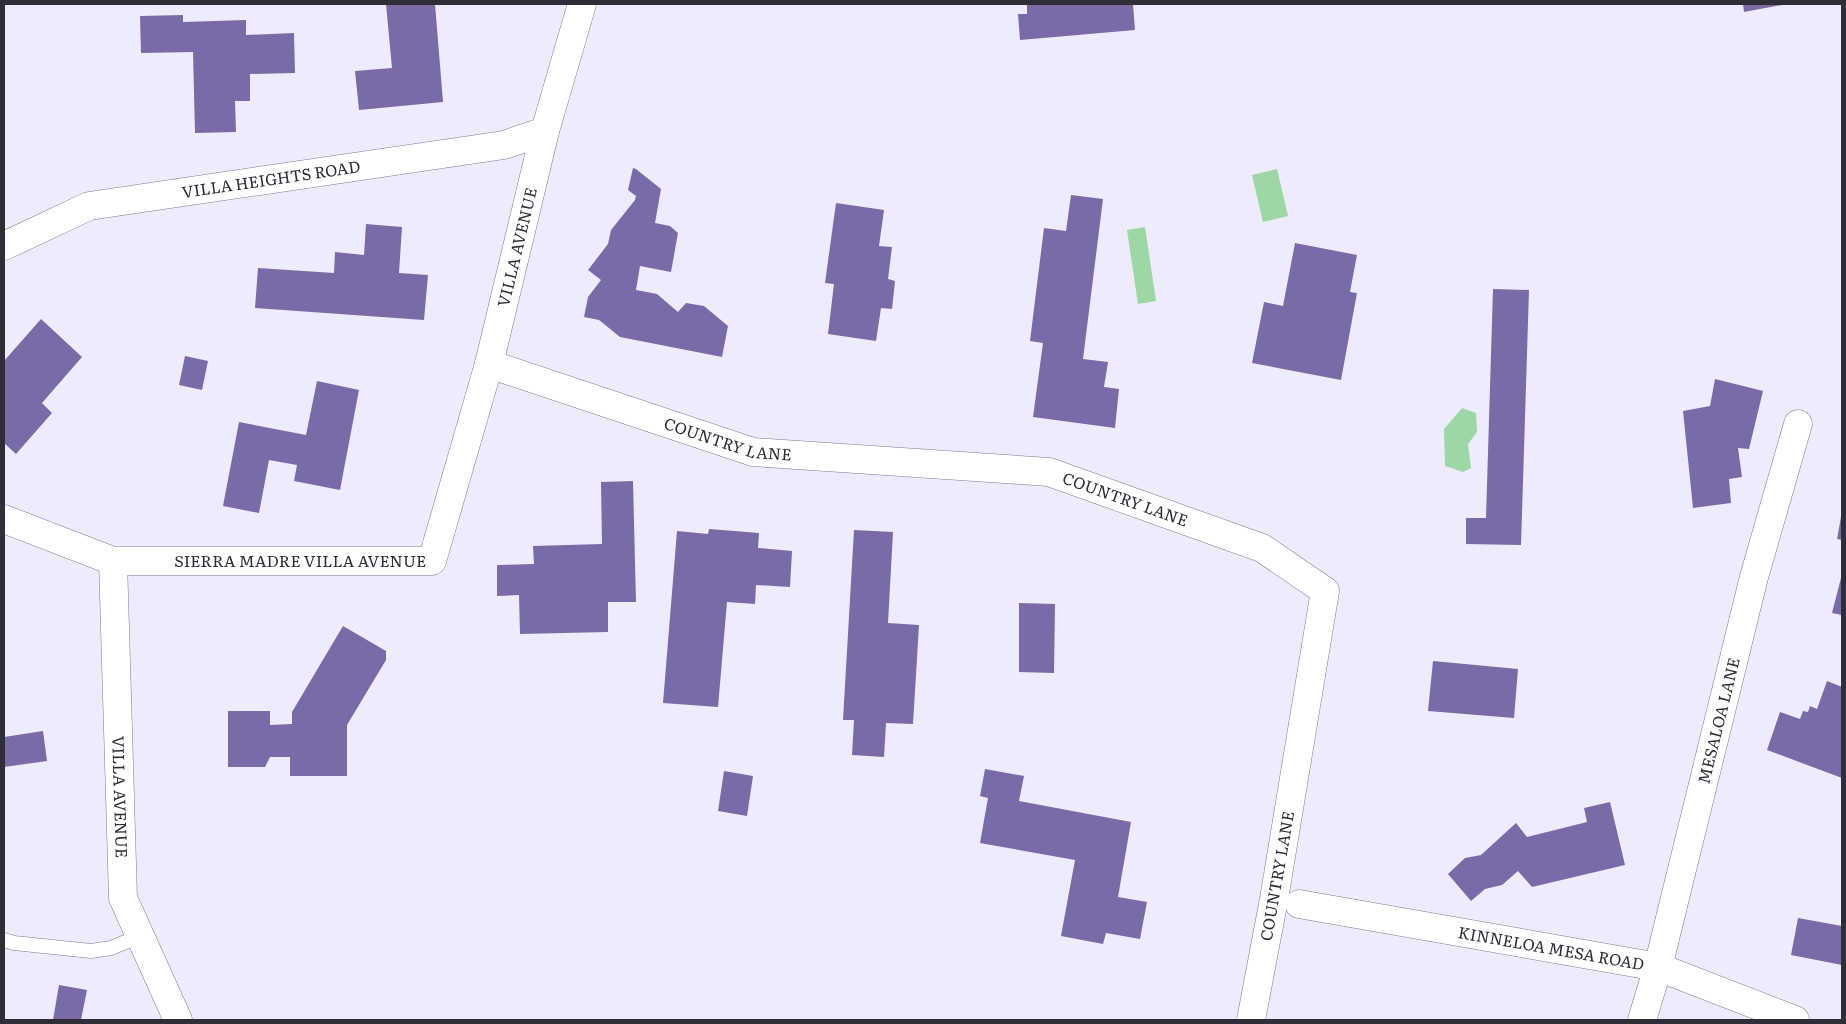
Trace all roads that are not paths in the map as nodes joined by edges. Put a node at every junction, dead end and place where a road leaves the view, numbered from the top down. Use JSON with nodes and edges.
{"nodes":[{"id":1,"x":582,"y":4,"type":"edge"},
{"id":2,"x":545,"y":131,"type":"junction"},
{"id":3,"x":4,"y":246,"type":"edge"},
{"id":4,"x":489,"y":364,"type":"junction"},
{"id":5,"x":1798,"y":424,"type":"dead end"},
{"id":6,"x":4,"y":519,"type":"edge"},
{"id":7,"x":113,"y":562,"type":"junction"},
{"id":8,"x":1287,"y":902,"type":"junction"},
{"id":9,"x":140,"y":936,"type":"junction"},
{"id":10,"x":4,"y":940,"type":"edge"},
{"id":11,"x":1658,"y":967,"type":"junction"},
{"id":12,"x":178,"y":1020,"type":"edge"},
{"id":13,"x":1251,"y":1020,"type":"edge"},
{"id":14,"x":1642,"y":1020,"type":"edge"},
{"id":15,"x":1795,"y":1020,"type":"edge"}],
"edges":[{"from":1,"to":2,"type":"street"},
{"from":2,"to":3,"type":"street","name":"VILLA HEIGHTS ROAD"},
{"from":2,"to":4,"type":"street","name":"VILLA AVENUE"},
{"from":4,"to":7,"type":"street","name":"SIERRA MADRE VILLA AVENUE"},
{"from":4,"to":8,"type":"street","name":"COUNTRY LANE"},
{"from":5,"to":11,"type":"street","name":"MESALOA LANE"},
{"from":6,"to":7,"type":"street"},
{"from":7,"to":9,"type":"street","name":"VILLA AVENUE"},
{"from":8,"to":11,"type":"street","name":"KINNELOA MESA ROAD"},
{"from":8,"to":13,"type":"street","name":"COUNTRY LANE"},
{"from":9,"to":10,"type":"lane"},
{"from":9,"to":12,"type":"street","name":"VILLA AVENUE"},
{"from":11,"to":14,"type":"street","name":"MESALOA LANE"},
{"from":11,"to":15,"type":"street","name":"KINNELOA MESA ROAD"}]}
